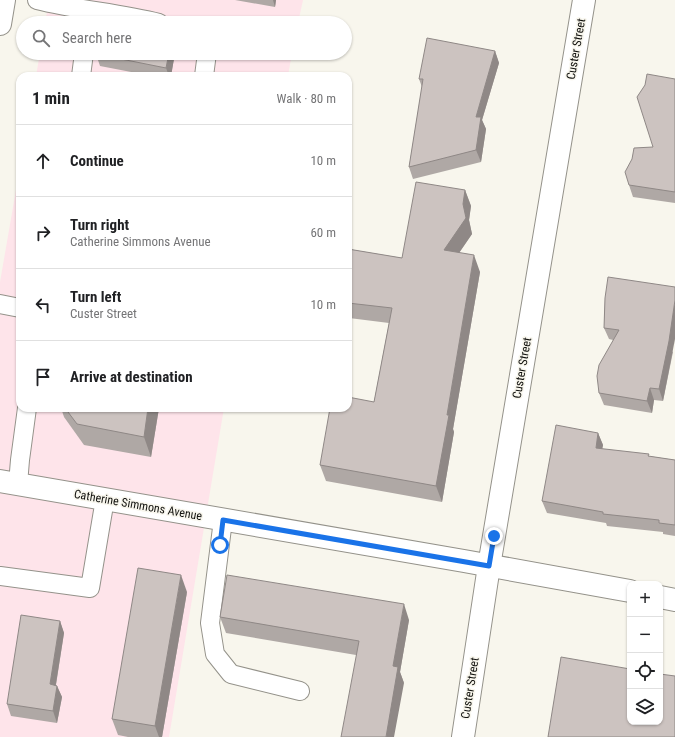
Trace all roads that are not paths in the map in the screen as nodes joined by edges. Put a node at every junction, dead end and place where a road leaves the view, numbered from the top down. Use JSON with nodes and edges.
{"nodes":[{"id":1,"x":4,"y":0,"type":"edge"},
{"id":2,"x":37,"y":0,"type":"edge"},
{"id":3,"x":584,"y":0,"type":"edge"},
{"id":4,"x":86,"y":16,"type":"edge"},
{"id":5,"x":0,"y":24,"type":"edge"},
{"id":6,"x":83,"y":60,"type":"edge"},
{"id":7,"x":206,"y":60,"type":"edge"},
{"id":8,"x":82,"y":72,"type":"edge"},
{"id":9,"x":205,"y":72,"type":"edge"},
{"id":10,"x":0,"y":304,"type":"edge"},
{"id":11,"x":16,"y":307,"type":"edge"},
{"id":12,"x":26,"y":412,"type":"edge"},
{"id":13,"x":9,"y":482,"type":"edge"},
{"id":14,"x":105,"y":499,"type":"junction"},
{"id":15,"x":223,"y":520,"type":"junction"},
{"id":16,"x":489,"y":566,"type":"junction"},
{"id":17,"x":0,"y":576,"type":"edge"},
{"id":18,"x":627,"y":590,"type":"edge"},
{"id":19,"x":663,"y":598,"type":"edge"},
{"id":20,"x":675,"y":600,"type":"edge"},
{"id":21,"x":300,"y":691,"type":"dead end"},
{"id":22,"x":463,"y":737,"type":"edge"}],
"edges":[{"from":1,"to":5,"type":"street"},
{"from":2,"to":4,"type":"lane"},
{"from":3,"to":16,"type":"street","name":"Custer Street"},
{"from":6,"to":8,"type":"lane"},
{"from":7,"to":9,"type":"lane"},
{"from":10,"to":11,"type":"lane"},
{"from":12,"to":13,"type":"lane"},
{"from":13,"to":14,"type":"street","name":"Catherine Simmons Avenue"},
{"from":14,"to":15,"type":"street","name":"Catherine Simmons Avenue"},
{"from":14,"to":17,"type":"lane"},
{"from":15,"to":16,"type":"street","name":"Catherine Simmons Avenue"},
{"from":15,"to":21,"type":"lane"},
{"from":16,"to":18,"type":"street","name":"Catherine Simmons Avenue"},
{"from":16,"to":22,"type":"street","name":"Custer Street"},
{"from":19,"to":20,"type":"street"}]}
